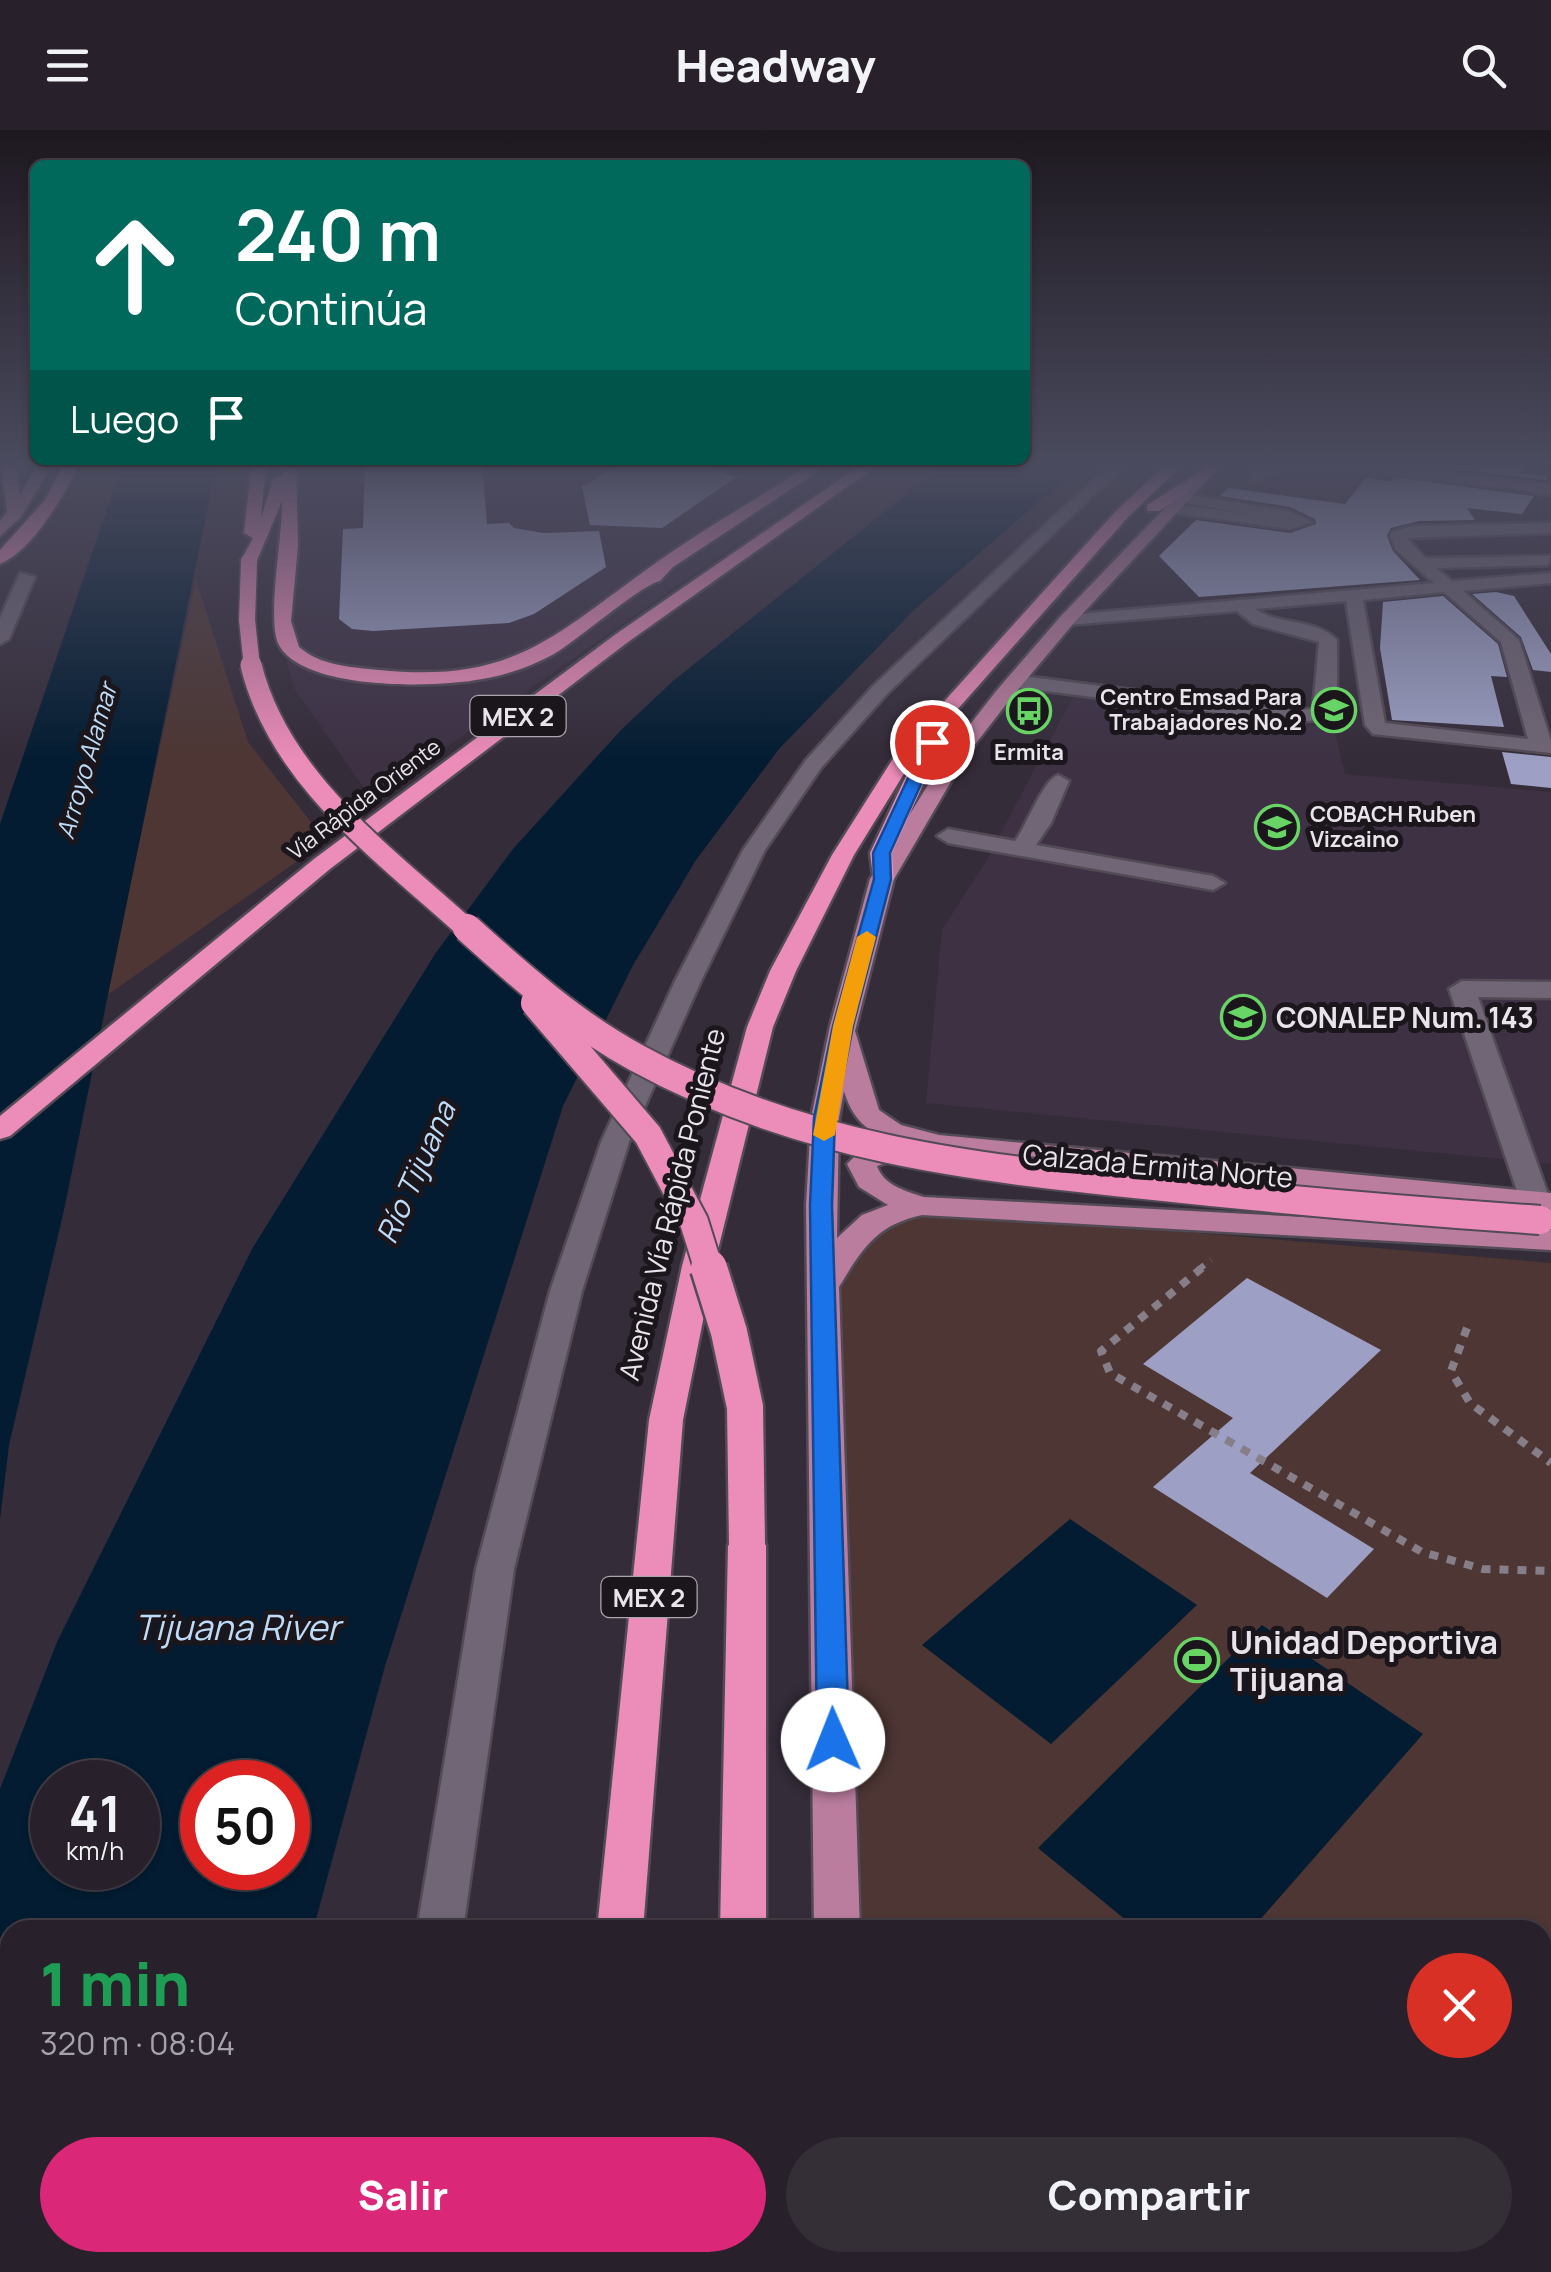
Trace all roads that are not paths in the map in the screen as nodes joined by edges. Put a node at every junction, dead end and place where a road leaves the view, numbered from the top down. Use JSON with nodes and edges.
{"nodes":[{"id":1,"x":249,"y":562,"type":"edge"},
{"id":2,"x":289,"y":562,"type":"edge"},
{"id":3,"x":734,"y":562,"type":"edge"},
{"id":4,"x":1015,"y":562,"type":"edge"},
{"id":5,"x":1077,"y":562,"type":"edge"},
{"id":6,"x":1121,"y":562,"type":"edge"},
{"id":7,"x":1465,"y":562,"type":"edge"},
{"id":8,"x":667,"y":563,"type":"joint"},
{"id":9,"x":1419,"y":563,"type":"joint"},
{"id":10,"x":26,"y":577,"type":"dead end"},
{"id":11,"x":1551,"y":578,"type":"edge"},
{"id":12,"x":1451,"y":588,"type":"junction"},
{"id":13,"x":1354,"y":596,"type":"junction"},
{"id":14,"x":1242,"y":604,"type":"junction"},
{"id":15,"x":1067,"y":620,"type":"junction"},
{"id":16,"x":0,"y":639,"type":"edge"},
{"id":17,"x":1015,"y":680,"type":"junction"},
{"id":18,"x":539,"y":700,"type":"junction"},
{"id":19,"x":935,"y":719,"type":"junction"},
{"id":20,"x":1546,"y":746,"type":"edge"},
{"id":21,"x":1058,"y":781,"type":"dead end"},
{"id":22,"x":948,"y":836,"type":"dead end"},
{"id":23,"x":1022,"y":848,"type":"junction"},
{"id":24,"x":882,"y":879,"type":"junction"},
{"id":25,"x":1213,"y":882,"type":"dead end"},
{"id":26,"x":461,"y":924,"type":"junction"},
{"id":27,"x":1551,"y":990,"type":"edge"},
{"id":28,"x":843,"y":1026,"type":"junction"},
{"id":29,"x":0,"y":1130,"type":"edge"},
{"id":30,"x":939,"y":1144,"type":"junction"},
{"id":31,"x":922,"y":1206,"type":"junction"},
{"id":32,"x":1545,"y":1217,"type":"edge"},
{"id":33,"x":825,"y":1285,"type":"junction"},
{"id":34,"x":442,"y":1920,"type":"edge"},
{"id":35,"x":621,"y":1920,"type":"edge"},
{"id":36,"x":742,"y":1920,"type":"edge"},
{"id":37,"x":837,"y":1920,"type":"edge"}],
"edges":[{"from":1,"to":26,"type":"highway","bridge":true},
{"from":2,"to":8,"type":"highway"},
{"from":3,"to":18,"type":"highway","name":"Vía Rápida Oriente","number":"MEX 2"},
{"from":4,"to":34,"type":"street"},
{"from":5,"to":19,"type":"highway","name":"Avenida Vía Rápida Poniente","number":"MEX 2"},
{"from":6,"to":15,"type":"main road"},
{"from":7,"to":9,"type":"street"},
{"from":8,"to":18,"type":"highway"},
{"from":9,"to":12,"type":"street"},
{"from":10,"to":16,"type":"street"},
{"from":11,"to":12,"type":"street"},
{"from":12,"to":13,"type":"street"},
{"from":12,"to":20,"type":"street"},
{"from":13,"to":14,"type":"street"},
{"from":13,"to":20,"type":"street"},
{"from":14,"to":15,"type":"street"},
{"from":14,"to":17,"type":"street"},
{"from":15,"to":17,"type":"main road"},
{"from":17,"to":24,"type":"main road"},
{"from":18,"to":29,"type":"highway","name":"Vía Rápida Oriente","number":"MEX 2"},
{"from":19,"to":24,"type":"highway"},
{"from":19,"to":35,"type":"highway","name":"Avenida Vía Rápida Poniente","number":"MEX 2"},
{"from":21,"to":23,"type":"street"},
{"from":22,"to":23,"type":"street"},
{"from":23,"to":25,"type":"street"},
{"from":24,"to":28,"type":"main road"},
{"from":26,"to":32,"type":"highway","bridge":true},
{"from":26,"to":36,"type":"highway","bridge":true},
{"from":27,"to":32,"type":"street"},
{"from":28,"to":30,"type":"main road","name":"Calzada Ermita Norte"},
{"from":28,"to":33,"type":"main road"},
{"from":30,"to":31,"type":"main road"},
{"from":30,"to":32,"type":"main road","name":"Calzada Ermita Norte"},
{"from":31,"to":32,"type":"main road","name":"Calzada Ermita Norte"},
{"from":31,"to":33,"type":"main road","name":"Calzada Ermita Norte"},
{"from":33,"to":37,"type":"main road"}]}
